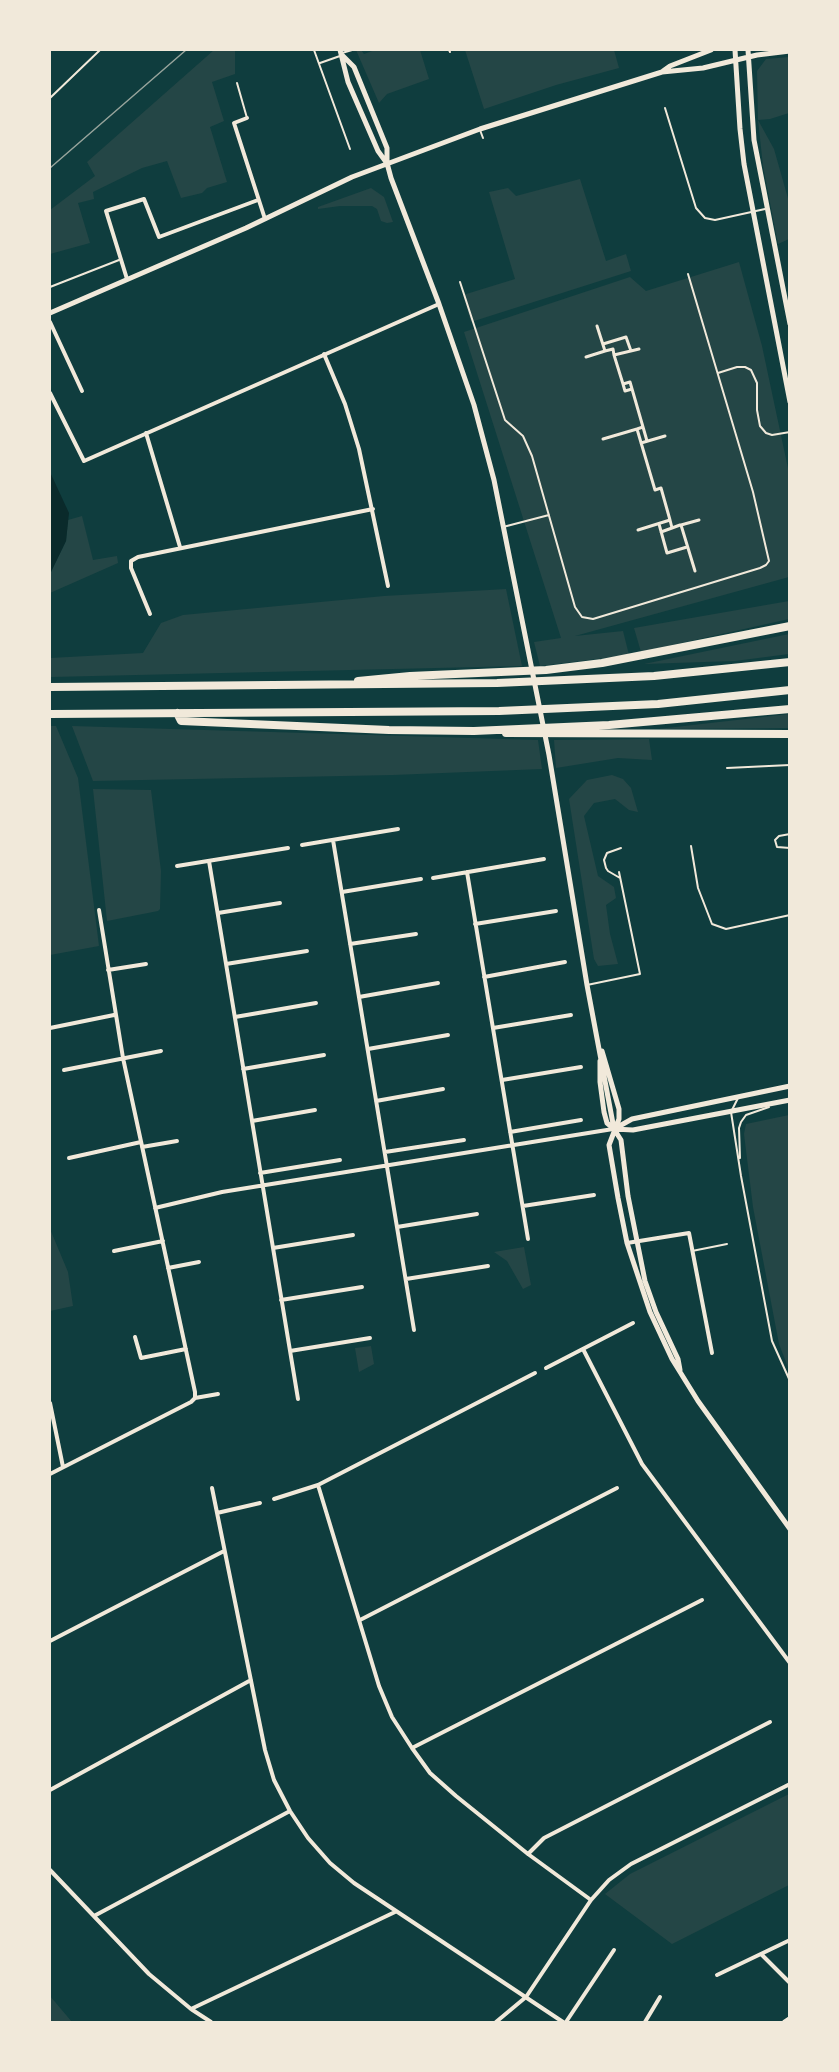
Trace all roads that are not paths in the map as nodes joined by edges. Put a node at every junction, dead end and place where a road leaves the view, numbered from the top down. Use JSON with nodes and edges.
{"nodes":[{"id":1,"x":100,"y":50,"type":"edge"},
{"id":2,"x":314,"y":50,"type":"edge"},
{"id":3,"x":352,"y":50,"type":"edge"},
{"id":4,"x":711,"y":50,"type":"edge"},
{"id":5,"x":735,"y":50,"type":"edge"},
{"id":6,"x":748,"y":50,"type":"edge"},
{"id":7,"x":789,"y":51,"type":"edge"},
{"id":8,"x":342,"y":52,"type":"edge"},
{"id":9,"x":748,"y":57,"type":"junction"},
{"id":10,"x":735,"y":60,"type":"junction"},
{"id":11,"x":319,"y":64,"type":"junction"},
{"id":12,"x":662,"y":72,"type":"junction"},
{"id":13,"x":237,"y":83,"type":"dead end"},
{"id":14,"x":50,"y":98,"type":"edge"},
{"id":15,"x":665,"y":108,"type":"dead end"},
{"id":16,"x":247,"y":118,"type":"joint"},
{"id":17,"x":480,"y":129,"type":"junction"},
{"id":18,"x":483,"y":138,"type":"dead end"},
{"id":19,"x":350,"y":149,"type":"dead end"},
{"id":20,"x":387,"y":163,"type":"junction"},
{"id":21,"x":258,"y":200,"type":"junction"},
{"id":22,"x":767,"y":208,"type":"junction"},
{"id":23,"x":753,"y":211,"type":"junction"},
{"id":24,"x":265,"y":219,"type":"junction"},
{"id":25,"x":120,"y":259,"type":"junction"},
{"id":26,"x":688,"y":274,"type":"dead end"},
{"id":27,"x":127,"y":279,"type":"junction"},
{"id":28,"x":459,"y":282,"type":"dead end"},
{"id":29,"x":50,"y":287,"type":"edge"},
{"id":30,"x":439,"y":304,"type":"junction"},
{"id":31,"x":50,"y":313,"type":"edge"},
{"id":32,"x":50,"y":322,"type":"edge"},
{"id":33,"x":789,"y":324,"type":"edge"},
{"id":34,"x":597,"y":326,"type":"dead end"},
{"id":35,"x":610,"y":342,"type":"junction"},
{"id":36,"x":603,"y":344,"type":"junction"},
{"id":37,"x":639,"y":348,"type":"dead end"},
{"id":38,"x":613,"y":349,"type":"junction"},
{"id":39,"x":605,"y":351,"type":"junction"},
{"id":40,"x":630,"y":351,"type":"junction"},
{"id":41,"x":324,"y":354,"type":"junction"},
{"id":42,"x":614,"y":355,"type":"junction"},
{"id":43,"x":586,"y":357,"type":"dead end"},
{"id":44,"x":718,"y":373,"type":"junction"},
{"id":45,"x":623,"y":384,"type":"junction"},
{"id":46,"x":632,"y":389,"type":"junction"},
{"id":47,"x":81,"y":391,"type":"dead end"},
{"id":48,"x":50,"y":393,"type":"edge"},
{"id":49,"x":789,"y":402,"type":"edge"},
{"id":50,"x":643,"y":428,"type":"junction"},
{"id":51,"x":636,"y":429,"type":"junction"},
{"id":52,"x":789,"y":432,"type":"edge"},
{"id":53,"x":146,"y":433,"type":"junction"},
{"id":54,"x":665,"y":436,"type":"dead end"},
{"id":55,"x":603,"y":439,"type":"dead end"},
{"id":56,"x":647,"y":441,"type":"junction"},
{"id":57,"x":641,"y":443,"type":"junction"},
{"id":58,"x":373,"y":509,"type":"junction"},
{"id":59,"x":549,"y":515,"type":"junction"},
{"id":60,"x":670,"y":520,"type":"junction"},
{"id":61,"x":699,"y":520,"type":"dead end"},
{"id":62,"x":659,"y":524,"type":"junction"},
{"id":63,"x":681,"y":525,"type":"junction"},
{"id":64,"x":504,"y":527,"type":"junction"},
{"id":65,"x":672,"y":528,"type":"junction"},
{"id":66,"x":638,"y":530,"type":"dead end"},
{"id":67,"x":661,"y":532,"type":"junction"},
{"id":68,"x":180,"y":547,"type":"junction"},
{"id":69,"x":687,"y":547,"type":"junction"},
{"id":70,"x":695,"y":571,"type":"dead end"},
{"id":71,"x":388,"y":586,"type":"dead end"},
{"id":72,"x":150,"y":614,"type":"dead end"},
{"id":73,"x":789,"y":626,"type":"edge"},
{"id":74,"x":789,"y":662,"type":"edge"},
{"id":75,"x":340,"y":685,"type":"junction"},
{"id":76,"x":50,"y":687,"type":"edge"},
{"id":77,"x":789,"y":690,"type":"edge"},
{"id":78,"x":789,"y":709,"type":"edge"},
{"id":79,"x":177,"y":713,"type":"junction"},
{"id":80,"x":50,"y":714,"type":"edge"},
{"id":81,"x":474,"y":731,"type":"junction"},
{"id":82,"x":789,"y":734,"type":"edge"},
{"id":83,"x":789,"y":765,"type":"edge"},
{"id":84,"x":727,"y":768,"type":"dead end"},
{"id":85,"x":398,"y":830,"type":"dead end"},
{"id":86,"x":789,"y":834,"type":"edge"},
{"id":87,"x":333,"y":840,"type":"junction"},
{"id":88,"x":302,"y":845,"type":"dead end"},
{"id":89,"x":691,"y":846,"type":"dead end"},
{"id":90,"x":288,"y":848,"type":"dead end"},
{"id":91,"x":621,"y":848,"type":"dead end"},
{"id":92,"x":789,"y":848,"type":"edge"},
{"id":93,"x":544,"y":859,"type":"dead end"},
{"id":94,"x":209,"y":861,"type":"junction"},
{"id":95,"x":177,"y":866,"type":"dead end"},
{"id":96,"x":467,"y":872,"type":"junction"},
{"id":97,"x":619,"y":872,"type":"dead end"},
{"id":98,"x":433,"y":878,"type":"dead end"},
{"id":99,"x":620,"y":878,"type":"junction"},
{"id":100,"x":421,"y":879,"type":"dead end"},
{"id":101,"x":342,"y":892,"type":"junction"},
{"id":102,"x":280,"y":903,"type":"dead end"},
{"id":103,"x":99,"y":910,"type":"dead end"},
{"id":104,"x":556,"y":911,"type":"dead end"},
{"id":105,"x":218,"y":913,"type":"junction"},
{"id":106,"x":789,"y":915,"type":"edge"},
{"id":107,"x":476,"y":924,"type":"junction"},
{"id":108,"x":416,"y":934,"type":"dead end"},
{"id":109,"x":350,"y":944,"type":"junction"},
{"id":110,"x":307,"y":951,"type":"dead end"},
{"id":111,"x":566,"y":962,"type":"dead end"},
{"id":112,"x":146,"y":964,"type":"dead end"},
{"id":113,"x":226,"y":964,"type":"junction"},
{"id":114,"x":108,"y":970,"type":"junction"},
{"id":115,"x":484,"y":977,"type":"junction"},
{"id":116,"x":438,"y":983,"type":"dead end"},
{"id":117,"x":587,"y":985,"type":"junction"},
{"id":118,"x":359,"y":997,"type":"junction"},
{"id":119,"x":316,"y":1003,"type":"dead end"},
{"id":120,"x":114,"y":1015,"type":"junction"},
{"id":121,"x":572,"y":1015,"type":"dead end"},
{"id":122,"x":235,"y":1017,"type":"junction"},
{"id":123,"x":50,"y":1028,"type":"edge"},
{"id":124,"x":493,"y":1028,"type":"junction"},
{"id":125,"x":447,"y":1035,"type":"dead end"},
{"id":126,"x":598,"y":1038,"type":"junction"},
{"id":127,"x":368,"y":1048,"type":"junction"},
{"id":128,"x":161,"y":1051,"type":"dead end"},
{"id":129,"x":324,"y":1055,"type":"dead end"},
{"id":130,"x":123,"y":1058,"type":"junction"},
{"id":131,"x":581,"y":1067,"type":"dead end"},
{"id":132,"x":243,"y":1069,"type":"junction"},
{"id":133,"x":64,"y":1070,"type":"dead end"},
{"id":134,"x":502,"y":1080,"type":"junction"},
{"id":135,"x":789,"y":1086,"type":"edge"},
{"id":136,"x":443,"y":1089,"type":"dead end"},
{"id":137,"x":739,"y":1096,"type":"junction"},
{"id":138,"x":789,"y":1100,"type":"edge"},
{"id":139,"x":376,"y":1101,"type":"junction"},
{"id":140,"x":315,"y":1110,"type":"dead end"},
{"id":141,"x":728,"y":1112,"type":"junction"},
{"id":142,"x":581,"y":1120,"type":"dead end"},
{"id":143,"x":252,"y":1121,"type":"junction"},
{"id":144,"x":614,"y":1129,"type":"junction"},
{"id":145,"x":510,"y":1132,"type":"junction"},
{"id":146,"x":464,"y":1140,"type":"dead end"},
{"id":147,"x":177,"y":1141,"type":"dead end"},
{"id":148,"x":142,"y":1145,"type":"junction"},
{"id":149,"x":513,"y":1146,"type":"junction"},
{"id":150,"x":385,"y":1152,"type":"junction"},
{"id":151,"x":69,"y":1158,"type":"dead end"},
{"id":152,"x":340,"y":1160,"type":"dead end"},
{"id":153,"x":387,"y":1165,"type":"junction"},
{"id":154,"x":740,"y":1167,"type":"junction"},
{"id":155,"x":260,"y":1173,"type":"junction"},
{"id":156,"x":262,"y":1186,"type":"junction"},
{"id":157,"x":594,"y":1195,"type":"dead end"},
{"id":158,"x":523,"y":1206,"type":"junction"},
{"id":159,"x":155,"y":1208,"type":"junction"},
{"id":160,"x":477,"y":1214,"type":"dead end"},
{"id":161,"x":397,"y":1227,"type":"junction"},
{"id":162,"x":353,"y":1235,"type":"dead end"},
{"id":163,"x":528,"y":1239,"type":"dead end"},
{"id":164,"x":163,"y":1241,"type":"junction"},
{"id":165,"x":627,"y":1243,"type":"junction"},
{"id":166,"x":636,"y":1243,"type":"junction"},
{"id":167,"x":727,"y":1244,"type":"dead end"},
{"id":168,"x":273,"y":1248,"type":"junction"},
{"id":169,"x":114,"y":1251,"type":"dead end"},
{"id":170,"x":692,"y":1251,"type":"junction"},
{"id":171,"x":199,"y":1262,"type":"dead end"},
{"id":172,"x":488,"y":1266,"type":"dead end"},
{"id":173,"x":168,"y":1268,"type":"junction"},
{"id":174,"x":405,"y":1279,"type":"junction"},
{"id":175,"x":362,"y":1287,"type":"dead end"},
{"id":176,"x":281,"y":1300,"type":"junction"},
{"id":177,"x":633,"y":1323,"type":"dead end"},
{"id":178,"x":414,"y":1330,"type":"dead end"},
{"id":179,"x":135,"y":1336,"type":"dead end"},
{"id":180,"x":370,"y":1338,"type":"dead end"},
{"id":181,"x":186,"y":1349,"type":"junction"},
{"id":182,"x":583,"y":1349,"type":"junction"},
{"id":183,"x":290,"y":1351,"type":"junction"},
{"id":184,"x":712,"y":1353,"type":"dead end"},
{"id":185,"x":546,"y":1368,"type":"dead end"},
{"id":186,"x":680,"y":1371,"type":"junction"},
{"id":187,"x":536,"y":1373,"type":"dead end"},
{"id":188,"x":789,"y":1380,"type":"edge"},
{"id":189,"x":218,"y":1394,"type":"dead end"},
{"id":190,"x":195,"y":1398,"type":"junction"},
{"id":191,"x":297,"y":1399,"type":"dead end"},
{"id":192,"x":50,"y":1403,"type":"edge"},
{"id":193,"x":63,"y":1467,"type":"junction"},
{"id":194,"x":50,"y":1474,"type":"edge"},
{"id":195,"x":318,"y":1485,"type":"junction"},
{"id":196,"x":212,"y":1488,"type":"dead end"},
{"id":197,"x":617,"y":1488,"type":"dead end"},
{"id":198,"x":274,"y":1499,"type":"dead end"},
{"id":199,"x":260,"y":1503,"type":"dead end"},
{"id":200,"x":217,"y":1514,"type":"junction"},
{"id":201,"x":789,"y":1529,"type":"edge"},
{"id":202,"x":224,"y":1551,"type":"junction"},
{"id":203,"x":702,"y":1600,"type":"dead end"},
{"id":204,"x":360,"y":1620,"type":"junction"},
{"id":205,"x":50,"y":1641,"type":"edge"},
{"id":206,"x":789,"y":1663,"type":"edge"},
{"id":207,"x":251,"y":1680,"type":"junction"},
{"id":208,"x":770,"y":1722,"type":"dead end"},
{"id":209,"x":412,"y":1748,"type":"junction"},
{"id":210,"x":789,"y":1784,"type":"edge"},
{"id":211,"x":50,"y":1790,"type":"edge"},
{"id":212,"x":290,"y":1811,"type":"junction"},
{"id":213,"x":528,"y":1854,"type":"junction"},
{"id":214,"x":50,"y":1870,"type":"edge"},
{"id":215,"x":591,"y":1900,"type":"junction"},
{"id":216,"x":395,"y":1912,"type":"junction"},
{"id":217,"x":94,"y":1916,"type":"junction"},
{"id":218,"x":789,"y":1940,"type":"edge"},
{"id":219,"x":614,"y":1950,"type":"dead end"},
{"id":220,"x":761,"y":1954,"type":"junction"},
{"id":221,"x":717,"y":1975,"type":"dead end"},
{"id":222,"x":789,"y":1983,"type":"edge"},
{"id":223,"x":660,"y":1997,"type":"dead end"},
{"id":224,"x":526,"y":1998,"type":"junction"},
{"id":225,"x":191,"y":2009,"type":"junction"},
{"id":226,"x":789,"y":2018,"type":"edge"},
{"id":227,"x":211,"y":2022,"type":"edge"},
{"id":228,"x":496,"y":2022,"type":"edge"},
{"id":229,"x":565,"y":2022,"type":"edge"},
{"id":230,"x":645,"y":2022,"type":"edge"},
{"id":231,"x":784,"y":2022,"type":"edge"}],
"edges":[{"from":1,"to":14,"type":"lane"},
{"from":2,"to":11,"type":"lane"},
{"from":3,"to":8,"type":"lane"},
{"from":4,"to":12,"type":"street"},
{"from":5,"to":10,"type":"street"},
{"from":6,"to":9,"type":"street"},
{"from":7,"to":9,"type":"street"},
{"from":8,"to":11,"type":"lane"},
{"from":8,"to":20,"type":"street"},
{"from":8,"to":20,"type":"street"},
{"from":9,"to":10,"type":"street"},
{"from":9,"to":22,"type":"street"},
{"from":10,"to":12,"type":"street"},
{"from":10,"to":23,"type":"street"},
{"from":11,"to":19,"type":"lane"},
{"from":12,"to":17,"type":"street"},
{"from":13,"to":16,"type":"lane"},
{"from":15,"to":23,"type":"lane"},
{"from":16,"to":21,"type":"street"},
{"from":17,"to":18,"type":"lane"},
{"from":17,"to":20,"type":"street"},
{"from":20,"to":24,"type":"street"},
{"from":20,"to":30,"type":"street"},
{"from":21,"to":24,"type":"street"},
{"from":21,"to":25,"type":"street"},
{"from":22,"to":23,"type":"lane"},
{"from":22,"to":33,"type":"street"},
{"from":23,"to":49,"type":"street"},
{"from":24,"to":27,"type":"street"},
{"from":25,"to":27,"type":"street"},
{"from":25,"to":29,"type":"lane"},
{"from":26,"to":44,"type":"lane"},
{"from":27,"to":31,"type":"street"},
{"from":28,"to":59,"type":"lane"},
{"from":30,"to":41,"type":"street"},
{"from":30,"to":64,"type":"street"},
{"from":32,"to":47,"type":"street"},
{"from":34,"to":36,"type":"street"},
{"from":35,"to":36,"type":"street"},
{"from":35,"to":38,"type":"street"},
{"from":35,"to":40,"type":"street"},
{"from":36,"to":39,"type":"street"},
{"from":37,"to":40,"type":"street"},
{"from":38,"to":39,"type":"street"},
{"from":38,"to":42,"type":"street"},
{"from":39,"to":43,"type":"street"},
{"from":40,"to":42,"type":"street"},
{"from":41,"to":53,"type":"street"},
{"from":41,"to":58,"type":"street"},
{"from":42,"to":45,"type":"street"},
{"from":44,"to":52,"type":"lane"},
{"from":44,"to":59,"type":"lane"},
{"from":45,"to":46,"type":"street"},
{"from":45,"to":46,"type":"street"},
{"from":46,"to":50,"type":"street"},
{"from":48,"to":53,"type":"street"},
{"from":50,"to":51,"type":"street"},
{"from":50,"to":56,"type":"street"},
{"from":51,"to":55,"type":"street"},
{"from":51,"to":57,"type":"street"},
{"from":53,"to":68,"type":"street"},
{"from":54,"to":56,"type":"street"},
{"from":56,"to":57,"type":"street"},
{"from":57,"to":60,"type":"street"},
{"from":58,"to":68,"type":"street"},
{"from":58,"to":71,"type":"street"},
{"from":59,"to":64,"type":"lane"},
{"from":60,"to":62,"type":"street"},
{"from":60,"to":65,"type":"street"},
{"from":61,"to":63,"type":"street"},
{"from":62,"to":66,"type":"street"},
{"from":62,"to":67,"type":"street"},
{"from":63,"to":65,"type":"street"},
{"from":63,"to":69,"type":"street"},
{"from":64,"to":117,"type":"street"},
{"from":65,"to":67,"type":"street"},
{"from":67,"to":69,"type":"street"},
{"from":68,"to":72,"type":"street"},
{"from":69,"to":70,"type":"street"},
{"from":73,"to":75,"type":"highway"},
{"from":74,"to":75,"type":"highway"},
{"from":75,"to":76,"type":"highway"},
{"from":77,"to":79,"type":"highway"},
{"from":78,"to":81,"type":"highway"},
{"from":79,"to":80,"type":"highway"},
{"from":79,"to":81,"type":"highway"},
{"from":81,"to":82,"type":"highway"},
{"from":83,"to":84,"type":"lane"},
{"from":85,"to":87,"type":"street"},
{"from":86,"to":92,"type":"lane"},
{"from":87,"to":88,"type":"street"},
{"from":87,"to":101,"type":"street"},
{"from":89,"to":106,"type":"lane"},
{"from":90,"to":94,"type":"street"},
{"from":91,"to":99,"type":"lane"},
{"from":93,"to":96,"type":"street"},
{"from":94,"to":95,"type":"street"},
{"from":94,"to":105,"type":"street"},
{"from":96,"to":98,"type":"street"},
{"from":96,"to":107,"type":"street"},
{"from":97,"to":99,"type":"lane"},
{"from":99,"to":117,"type":"lane"},
{"from":100,"to":101,"type":"street"},
{"from":101,"to":109,"type":"street"},
{"from":102,"to":105,"type":"street"},
{"from":103,"to":114,"type":"street"},
{"from":104,"to":107,"type":"street"},
{"from":105,"to":113,"type":"street"},
{"from":107,"to":115,"type":"street"},
{"from":108,"to":109,"type":"street"},
{"from":109,"to":118,"type":"street"},
{"from":110,"to":113,"type":"street"},
{"from":111,"to":115,"type":"street"},
{"from":112,"to":114,"type":"street"},
{"from":113,"to":122,"type":"street"},
{"from":114,"to":120,"type":"street"},
{"from":115,"to":124,"type":"street"},
{"from":116,"to":118,"type":"street"},
{"from":117,"to":126,"type":"street"},
{"from":118,"to":127,"type":"street"},
{"from":119,"to":122,"type":"street"},
{"from":120,"to":123,"type":"street"},
{"from":120,"to":130,"type":"street"},
{"from":121,"to":124,"type":"street"},
{"from":122,"to":132,"type":"street"},
{"from":124,"to":134,"type":"street"},
{"from":125,"to":127,"type":"street"},
{"from":126,"to":144,"type":"street"},
{"from":126,"to":144,"type":"street"},
{"from":127,"to":139,"type":"street"},
{"from":128,"to":130,"type":"street"},
{"from":129,"to":132,"type":"street"},
{"from":130,"to":133,"type":"street"},
{"from":130,"to":148,"type":"street"},
{"from":131,"to":134,"type":"street"},
{"from":132,"to":143,"type":"street"},
{"from":134,"to":145,"type":"street"},
{"from":135,"to":137,"type":"street"},
{"from":136,"to":139,"type":"street"},
{"from":137,"to":141,"type":"lane"},
{"from":137,"to":144,"type":"street"},
{"from":138,"to":141,"type":"street"},
{"from":138,"to":154,"type":"lane"},
{"from":139,"to":150,"type":"street"},
{"from":140,"to":143,"type":"street"},
{"from":141,"to":144,"type":"street"},
{"from":141,"to":154,"type":"lane"},
{"from":142,"to":145,"type":"street"},
{"from":143,"to":155,"type":"street"},
{"from":144,"to":149,"type":"street"},
{"from":144,"to":165,"type":"street"},
{"from":144,"to":166,"type":"street"},
{"from":145,"to":149,"type":"street"},
{"from":146,"to":150,"type":"street"},
{"from":147,"to":148,"type":"street"},
{"from":148,"to":151,"type":"street"},
{"from":148,"to":159,"type":"street"},
{"from":149,"to":153,"type":"street"},
{"from":149,"to":158,"type":"street"},
{"from":150,"to":153,"type":"street"},
{"from":152,"to":155,"type":"street"},
{"from":153,"to":156,"type":"street"},
{"from":153,"to":161,"type":"street"},
{"from":154,"to":188,"type":"lane"},
{"from":155,"to":156,"type":"street"},
{"from":156,"to":159,"type":"street"},
{"from":156,"to":168,"type":"street"},
{"from":157,"to":158,"type":"street"},
{"from":158,"to":163,"type":"street"},
{"from":159,"to":164,"type":"street"},
{"from":160,"to":161,"type":"street"},
{"from":161,"to":174,"type":"street"},
{"from":162,"to":168,"type":"street"},
{"from":164,"to":169,"type":"street"},
{"from":164,"to":173,"type":"street"},
{"from":165,"to":166,"type":"street"},
{"from":165,"to":186,"type":"street"},
{"from":166,"to":170,"type":"street"},
{"from":166,"to":186,"type":"street"},
{"from":167,"to":170,"type":"lane"},
{"from":168,"to":176,"type":"street"},
{"from":170,"to":184,"type":"street"},
{"from":171,"to":173,"type":"street"},
{"from":172,"to":174,"type":"street"},
{"from":173,"to":181,"type":"street"},
{"from":174,"to":178,"type":"street"},
{"from":175,"to":176,"type":"street"},
{"from":176,"to":183,"type":"street"},
{"from":177,"to":182,"type":"street"},
{"from":179,"to":181,"type":"street"},
{"from":180,"to":183,"type":"street"},
{"from":181,"to":190,"type":"street"},
{"from":182,"to":185,"type":"street"},
{"from":182,"to":206,"type":"street"},
{"from":183,"to":191,"type":"street"},
{"from":186,"to":201,"type":"street"},
{"from":187,"to":195,"type":"street"},
{"from":189,"to":190,"type":"street"},
{"from":190,"to":193,"type":"street"},
{"from":192,"to":193,"type":"street"},
{"from":193,"to":194,"type":"street"},
{"from":195,"to":198,"type":"street"},
{"from":195,"to":204,"type":"street"},
{"from":196,"to":200,"type":"street"},
{"from":197,"to":204,"type":"street"},
{"from":199,"to":200,"type":"street"},
{"from":200,"to":202,"type":"street"},
{"from":202,"to":205,"type":"street"},
{"from":202,"to":207,"type":"street"},
{"from":203,"to":209,"type":"street"},
{"from":204,"to":209,"type":"street"},
{"from":207,"to":211,"type":"street"},
{"from":207,"to":212,"type":"street"},
{"from":208,"to":213,"type":"street"},
{"from":209,"to":213,"type":"street"},
{"from":210,"to":215,"type":"street"},
{"from":212,"to":216,"type":"street"},
{"from":212,"to":217,"type":"street"},
{"from":213,"to":215,"type":"street"},
{"from":214,"to":217,"type":"street"},
{"from":215,"to":224,"type":"street"},
{"from":216,"to":224,"type":"street"},
{"from":216,"to":225,"type":"street"},
{"from":217,"to":225,"type":"street"},
{"from":218,"to":220,"type":"street"},
{"from":219,"to":229,"type":"street"},
{"from":220,"to":221,"type":"street"},
{"from":220,"to":222,"type":"street"},
{"from":223,"to":230,"type":"street"},
{"from":224,"to":228,"type":"street"},
{"from":224,"to":229,"type":"street"},
{"from":225,"to":227,"type":"street"},
{"from":226,"to":231,"type":"street"}]}
